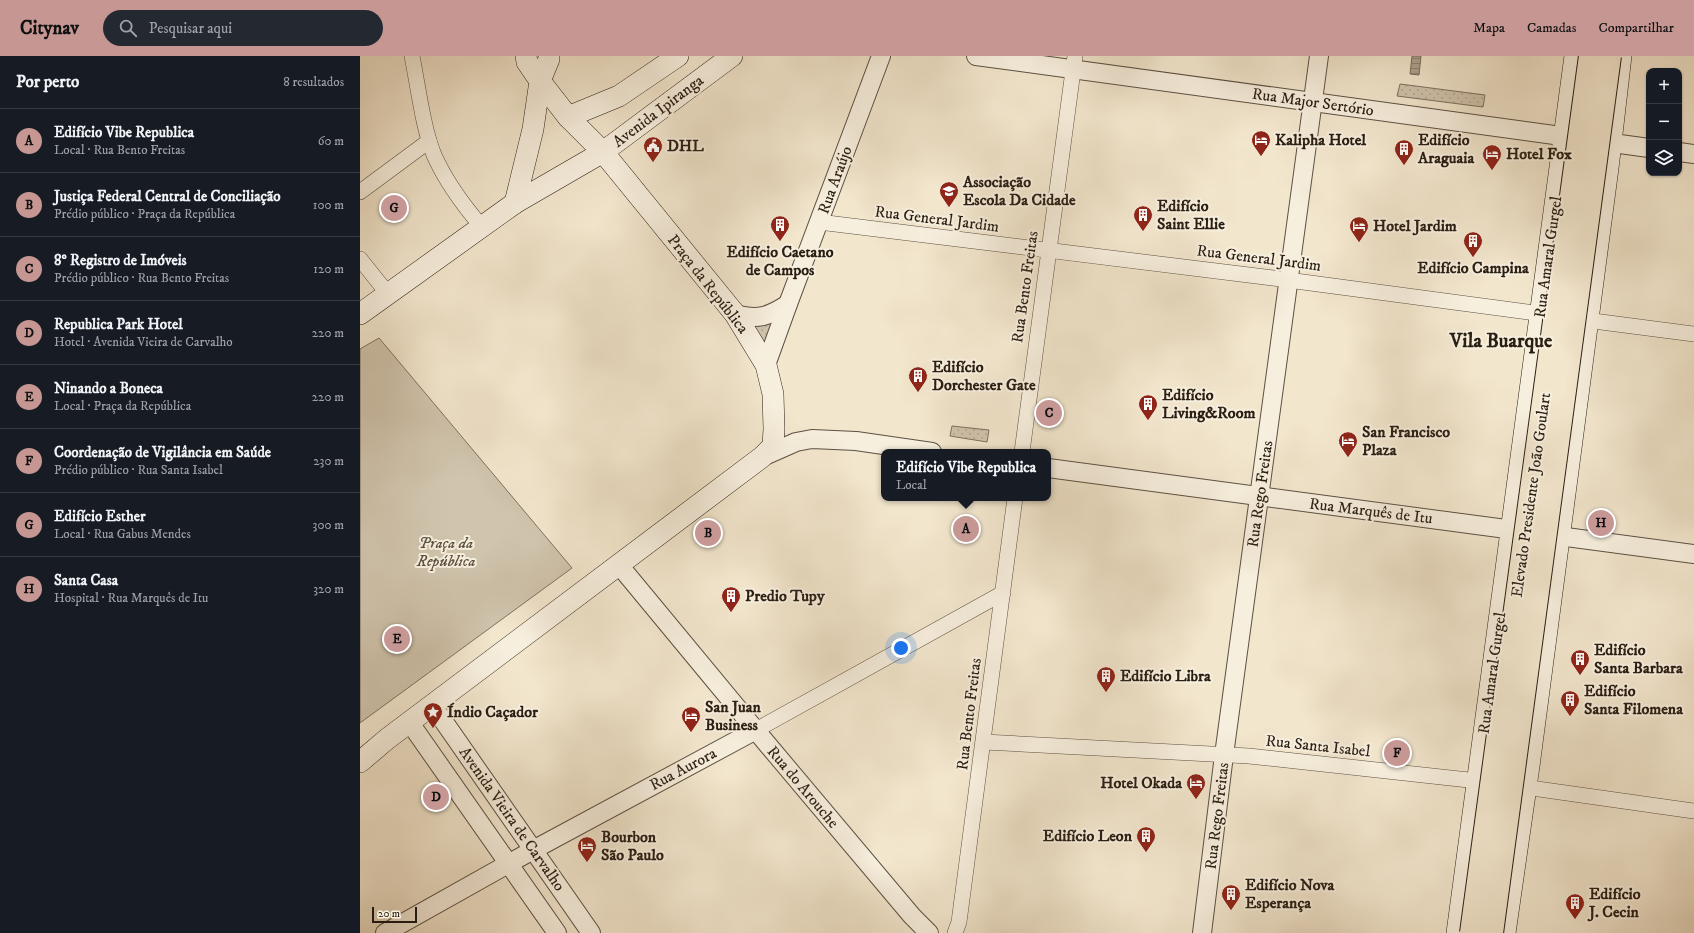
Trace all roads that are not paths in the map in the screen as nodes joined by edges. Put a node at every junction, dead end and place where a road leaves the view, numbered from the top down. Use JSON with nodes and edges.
{"nodes":[{"id":1,"x":412,"y":56,"type":"edge"},
{"id":2,"x":526,"y":56,"type":"edge"},
{"id":3,"x":549,"y":56,"type":"edge"},
{"id":4,"x":678,"y":56,"type":"edge"},
{"id":5,"x":732,"y":56,"type":"edge"},
{"id":6,"x":881,"y":56,"type":"edge"},
{"id":7,"x":976,"y":56,"type":"edge"},
{"id":8,"x":1319,"y":56,"type":"edge"},
{"id":9,"x":1575,"y":56,"type":"edge"},
{"id":10,"x":1590,"y":56,"type":"edge"},
{"id":11,"x":1610,"y":56,"type":"edge"},
{"id":12,"x":1621,"y":56,"type":"edge"},
{"id":13,"x":1074,"y":63,"type":"edge"},
{"id":14,"x":540,"y":81,"type":"junction"},
{"id":15,"x":1313,"y":102,"type":"junction"},
{"id":16,"x":568,"y":117,"type":"junction"},
{"id":17,"x":1565,"y":137,"type":"junction"},
{"id":18,"x":429,"y":141,"type":"junction"},
{"id":19,"x":1612,"y":143,"type":"junction"},
{"id":20,"x":1646,"y":148,"type":"edge"},
{"id":21,"x":603,"y":152,"type":"junction"},
{"id":22,"x":1682,"y":152,"type":"edge"},
{"id":23,"x":1694,"y":154,"type":"edge"},
{"id":24,"x":360,"y":192,"type":"edge"},
{"id":25,"x":515,"y":203,"type":"junction"},
{"id":26,"x":819,"y":222,"type":"junction"},
{"id":27,"x":482,"y":227,"type":"junction"},
{"id":28,"x":1049,"y":251,"type":"junction"},
{"id":29,"x":360,"y":259,"type":"edge"},
{"id":30,"x":1289,"y":280,"type":"junction"},
{"id":31,"x":388,"y":294,"type":"junction"},
{"id":32,"x":788,"y":304,"type":"junction"},
{"id":33,"x":360,"y":314,"type":"edge"},
{"id":34,"x":735,"y":314,"type":"junction"},
{"id":35,"x":1541,"y":314,"type":"junction"},
{"id":36,"x":1588,"y":320,"type":"junction"},
{"id":37,"x":1694,"y":334,"type":"edge"},
{"id":38,"x":766,"y":365,"type":"junction"},
{"id":39,"x":912,"y":449,"type":"edge"},
{"id":40,"x":1022,"y":449,"type":"edge"},
{"id":41,"x":762,"y":457,"type":"junction"},
{"id":42,"x":1051,"y":468,"type":"edge"},
{"id":43,"x":1260,"y":496,"type":"junction"},
{"id":44,"x":1016,"y":501,"type":"edge"},
{"id":45,"x":1511,"y":529,"type":"junction"},
{"id":46,"x":1560,"y":535,"type":"junction"},
{"id":47,"x":1694,"y":554,"type":"edge"},
{"id":48,"x":619,"y":565,"type":"junction"},
{"id":49,"x":1003,"y":593,"type":"junction"},
{"id":50,"x":433,"y":706,"type":"junction"},
{"id":51,"x":410,"y":723,"type":"junction"},
{"id":52,"x":756,"y":730,"type":"junction"},
{"id":53,"x":984,"y":742,"type":"junction"},
{"id":54,"x":1224,"y":755,"type":"junction"},
{"id":55,"x":360,"y":762,"type":"edge"},
{"id":56,"x":479,"y":770,"type":"junction"},
{"id":57,"x":1478,"y":781,"type":"junction"},
{"id":58,"x":456,"y":788,"type":"junction"},
{"id":59,"x":1526,"y":788,"type":"junction"},
{"id":60,"x":1694,"y":811,"type":"edge"},
{"id":61,"x":533,"y":850,"type":"junction"},
{"id":62,"x":508,"y":864,"type":"junction"},
{"id":63,"x":385,"y":933,"type":"edge"},
{"id":64,"x":557,"y":933,"type":"edge"},
{"id":65,"x":591,"y":933,"type":"edge"},
{"id":66,"x":929,"y":933,"type":"edge"},
{"id":67,"x":955,"y":933,"type":"edge"},
{"id":68,"x":1202,"y":933,"type":"edge"},
{"id":69,"x":1458,"y":933,"type":"edge"},
{"id":70,"x":1471,"y":933,"type":"edge"},
{"id":71,"x":1492,"y":933,"type":"edge"},
{"id":72,"x":1505,"y":933,"type":"edge"}],
"edges":[{"from":1,"to":18,"type":"street"},
{"from":2,"to":14,"type":"main road","name":"Praça da República"},
{"from":3,"to":14,"type":"main road"},
{"from":4,"to":16,"type":"main road","name":"Avenida Ipiranga"},
{"from":5,"to":21,"type":"main road","name":"Avenida Ipiranga"},
{"from":6,"to":26,"type":"street","name":"Rua Araújo"},
{"from":7,"to":13,"type":"street","name":"Rua Major Sertório"},
{"from":8,"to":15,"type":"street","name":"Rua Rego Freitas"},
{"from":9,"to":17,"type":"main road","name":"Rua Amaral Gurgel"},
{"from":10,"to":70,"type":"highway","name":"Elevado Presidente João Goulart","bridge":true},
{"from":11,"to":71,"type":"highway","name":"Elevado Presidente João Goulart","bridge":true},
{"from":12,"to":19,"type":"main road"},
{"from":13,"to":15,"type":"street","name":"Rua Major Sertório"},
{"from":13,"to":28,"type":"street","name":"Rua Bento Freitas"},
{"from":14,"to":16,"type":"main road","name":"Praça da República"},
{"from":14,"to":25,"type":"main road"},
{"from":15,"to":17,"type":"street","name":"Rua Major Sertório"},
{"from":15,"to":30,"type":"street","name":"Rua Rego Freitas"},
{"from":16,"to":21,"type":"main road","name":"Praça da República"},
{"from":17,"to":19,"type":"street","name":"Rua Major Sertório"},
{"from":17,"to":35,"type":"main road","name":"Rua Amaral Gurgel"},
{"from":18,"to":24,"type":"street"},
{"from":18,"to":27,"type":"street"},
{"from":19,"to":20,"type":"street","name":"Rua Major Sertório"},
{"from":19,"to":36,"type":"main road"},
{"from":21,"to":25,"type":"main road"},
{"from":21,"to":34,"type":"main road","name":"Praça da República"},
{"from":22,"to":23,"type":"street"},
{"from":25,"to":27,"type":"main road"},
{"from":26,"to":28,"type":"street","name":"Rua General Jardim"},
{"from":26,"to":32,"type":"street","name":"Rua Araújo"},
{"from":27,"to":31,"type":"main road"},
{"from":28,"to":30,"type":"street","name":"Rua General Jardim"},
{"from":28,"to":40,"type":"street","name":"Rua Bento Freitas"},
{"from":29,"to":31,"type":"street"},
{"from":30,"to":35,"type":"street","name":"Rua General Jardim"},
{"from":30,"to":43,"type":"street","name":"Rua Rego Freitas"},
{"from":31,"to":33,"type":"main road"},
{"from":32,"to":34,"type":"street"},
{"from":32,"to":38,"type":"street","name":"Rua Araújo"},
{"from":34,"to":38,"type":"main road","name":"Praça da República"},
{"from":35,"to":36,"type":"street","name":"Rua General Jardim"},
{"from":35,"to":45,"type":"main road","name":"Rua Amaral Gurgel"},
{"from":36,"to":37,"type":"street","name":"Rua General Jardim"},
{"from":36,"to":46,"type":"main road"},
{"from":38,"to":41,"type":"main road","name":"Praça da República"},
{"from":39,"to":41,"type":"street"},
{"from":41,"to":48,"type":"main road","name":"Praça da República"},
{"from":42,"to":43,"type":"street","name":"Rua Marquês de Itu"},
{"from":43,"to":45,"type":"street","name":"Rua Marquês de Itu"},
{"from":43,"to":54,"type":"street","name":"Rua Rego Freitas"},
{"from":44,"to":49,"type":"street","name":"Rua Bento Freitas"},
{"from":45,"to":46,"type":"street","name":"Rua Marquês de Itu"},
{"from":45,"to":57,"type":"main road","name":"Rua Amaral Gurgel"},
{"from":46,"to":47,"type":"street","name":"Rua Marquês de Itu"},
{"from":46,"to":59,"type":"main road"},
{"from":48,"to":50,"type":"main road","name":"Praça da República"},
{"from":48,"to":52,"type":"street","name":"Rua do Arouche"},
{"from":49,"to":52,"type":"street","name":"Rua Aurora"},
{"from":49,"to":53,"type":"street","name":"Rua Bento Freitas"},
{"from":50,"to":51,"type":"main road","name":"Praça da República"},
{"from":50,"to":56,"type":"street","name":"Avenida Vieira de Carvalho"},
{"from":51,"to":55,"type":"main road","name":"Praça da República"},
{"from":51,"to":58,"type":"street","name":"Avenida Vieira de Carvalho"},
{"from":52,"to":61,"type":"street","name":"Rua Aurora"},
{"from":52,"to":66,"type":"street","name":"Rua do Arouche"},
{"from":53,"to":54,"type":"street","name":"Rua Santa Isabel"},
{"from":53,"to":67,"type":"street","name":"Rua Bento Freitas"},
{"from":54,"to":57,"type":"street","name":"Rua Santa Isabel"},
{"from":54,"to":68,"type":"street","name":"Rua Rego Freitas"},
{"from":56,"to":58,"type":"street"},
{"from":56,"to":61,"type":"street","name":"Avenida Vieira de Carvalho"},
{"from":57,"to":59,"type":"street","name":"Rua Santa Isabel"},
{"from":57,"to":69,"type":"main road","name":"Rua Amaral Gurgel"},
{"from":58,"to":62,"type":"street","name":"Avenida Vieira de Carvalho"},
{"from":59,"to":60,"type":"street","name":"Rua Santa Isabel"},
{"from":59,"to":72,"type":"main road"},
{"from":61,"to":62,"type":"street","name":"Rua Aurora"},
{"from":61,"to":65,"type":"street","name":"Avenida Vieira de Carvalho"},
{"from":62,"to":63,"type":"street","name":"Rua Aurora"},
{"from":62,"to":64,"type":"street","name":"Avenida Vieira de Carvalho"}]}
